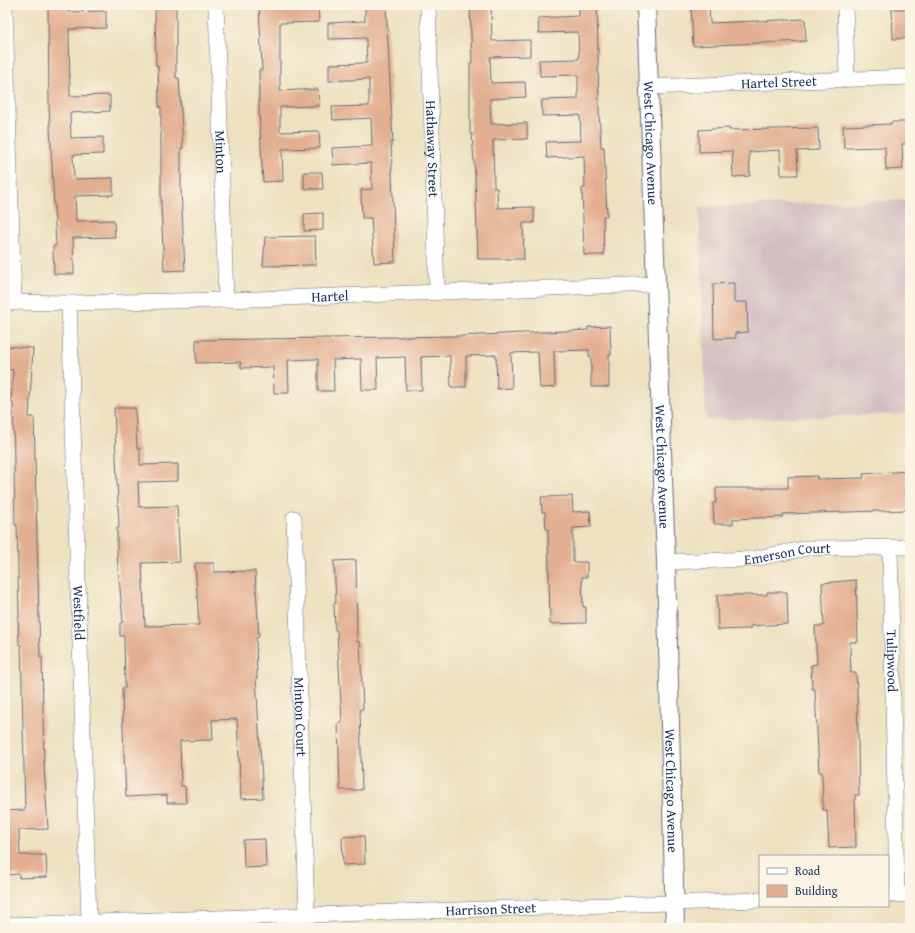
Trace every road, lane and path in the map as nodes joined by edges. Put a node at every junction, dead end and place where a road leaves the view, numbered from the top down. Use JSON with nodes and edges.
{"nodes":[{"id":1,"x":216,"y":5,"type":"edge"},
{"id":2,"x":428,"y":5,"type":"edge"},
{"id":3,"x":646,"y":5,"type":"edge"},
{"id":4,"x":845,"y":5,"type":"edge"},
{"id":5,"x":5,"y":10,"type":"edge"},
{"id":6,"x":910,"y":77,"type":"edge"},
{"id":7,"x":847,"y":79,"type":"junction"},
{"id":8,"x":649,"y":87,"type":"junction"},
{"id":9,"x":655,"y":284,"type":"junction"},
{"id":10,"x":437,"y":293,"type":"junction"},
{"id":11,"x":226,"y":300,"type":"junction"},
{"id":12,"x":10,"y":303,"type":"edge"},
{"id":13,"x":69,"y":303,"type":"junction"},
{"id":14,"x":294,"y":518,"type":"dead end"},
{"id":15,"x":890,"y":547,"type":"junction"},
{"id":16,"x":910,"y":547,"type":"edge"},
{"id":17,"x":666,"y":562,"type":"junction"},
{"id":18,"x":898,"y":895,"type":"edge"},
{"id":19,"x":759,"y":900,"type":"edge"},
{"id":20,"x":675,"y":903,"type":"junction"},
{"id":21,"x":307,"y":915,"type":"junction"},
{"id":22,"x":89,"y":922,"type":"junction"},
{"id":23,"x":5,"y":925,"type":"edge"},
{"id":24,"x":676,"y":928,"type":"edge"}],
"edges":[{"from":1,"to":11,"type":"street","name":"Minton"},
{"from":2,"to":10,"type":"street","name":"Hathaway Street"},
{"from":3,"to":8,"type":"street","name":"West Chicago Avenue"},
{"from":4,"to":7,"type":"street"},
{"from":5,"to":12,"type":"street"},
{"from":6,"to":7,"type":"street","name":"Hartel Street"},
{"from":7,"to":8,"type":"street","name":"Hartel Street"},
{"from":8,"to":9,"type":"street","name":"West Chicago Avenue"},
{"from":9,"to":10,"type":"street","name":"Hartel"},
{"from":9,"to":17,"type":"street","name":"West Chicago Avenue"},
{"from":10,"to":11,"type":"street","name":"Hartel"},
{"from":11,"to":13,"type":"street","name":"Hartel"},
{"from":12,"to":13,"type":"street","name":"Hartel"},
{"from":13,"to":22,"type":"street","name":"Westfield"},
{"from":14,"to":21,"type":"street","name":"Minton Court"},
{"from":15,"to":16,"type":"street","name":"Emerson Court"},
{"from":15,"to":17,"type":"street","name":"Emerson Court"},
{"from":15,"to":18,"type":"street","name":"Tulipwood"},
{"from":17,"to":20,"type":"street","name":"West Chicago Avenue"},
{"from":19,"to":20,"type":"street","name":"Harrison Street"},
{"from":20,"to":21,"type":"street","name":"Harrison Street"},
{"from":20,"to":24,"type":"street","name":"West Chicago Avenue"},
{"from":21,"to":22,"type":"street","name":"Harrison Street"},
{"from":22,"to":23,"type":"street","name":"Harrison Street"}]}
